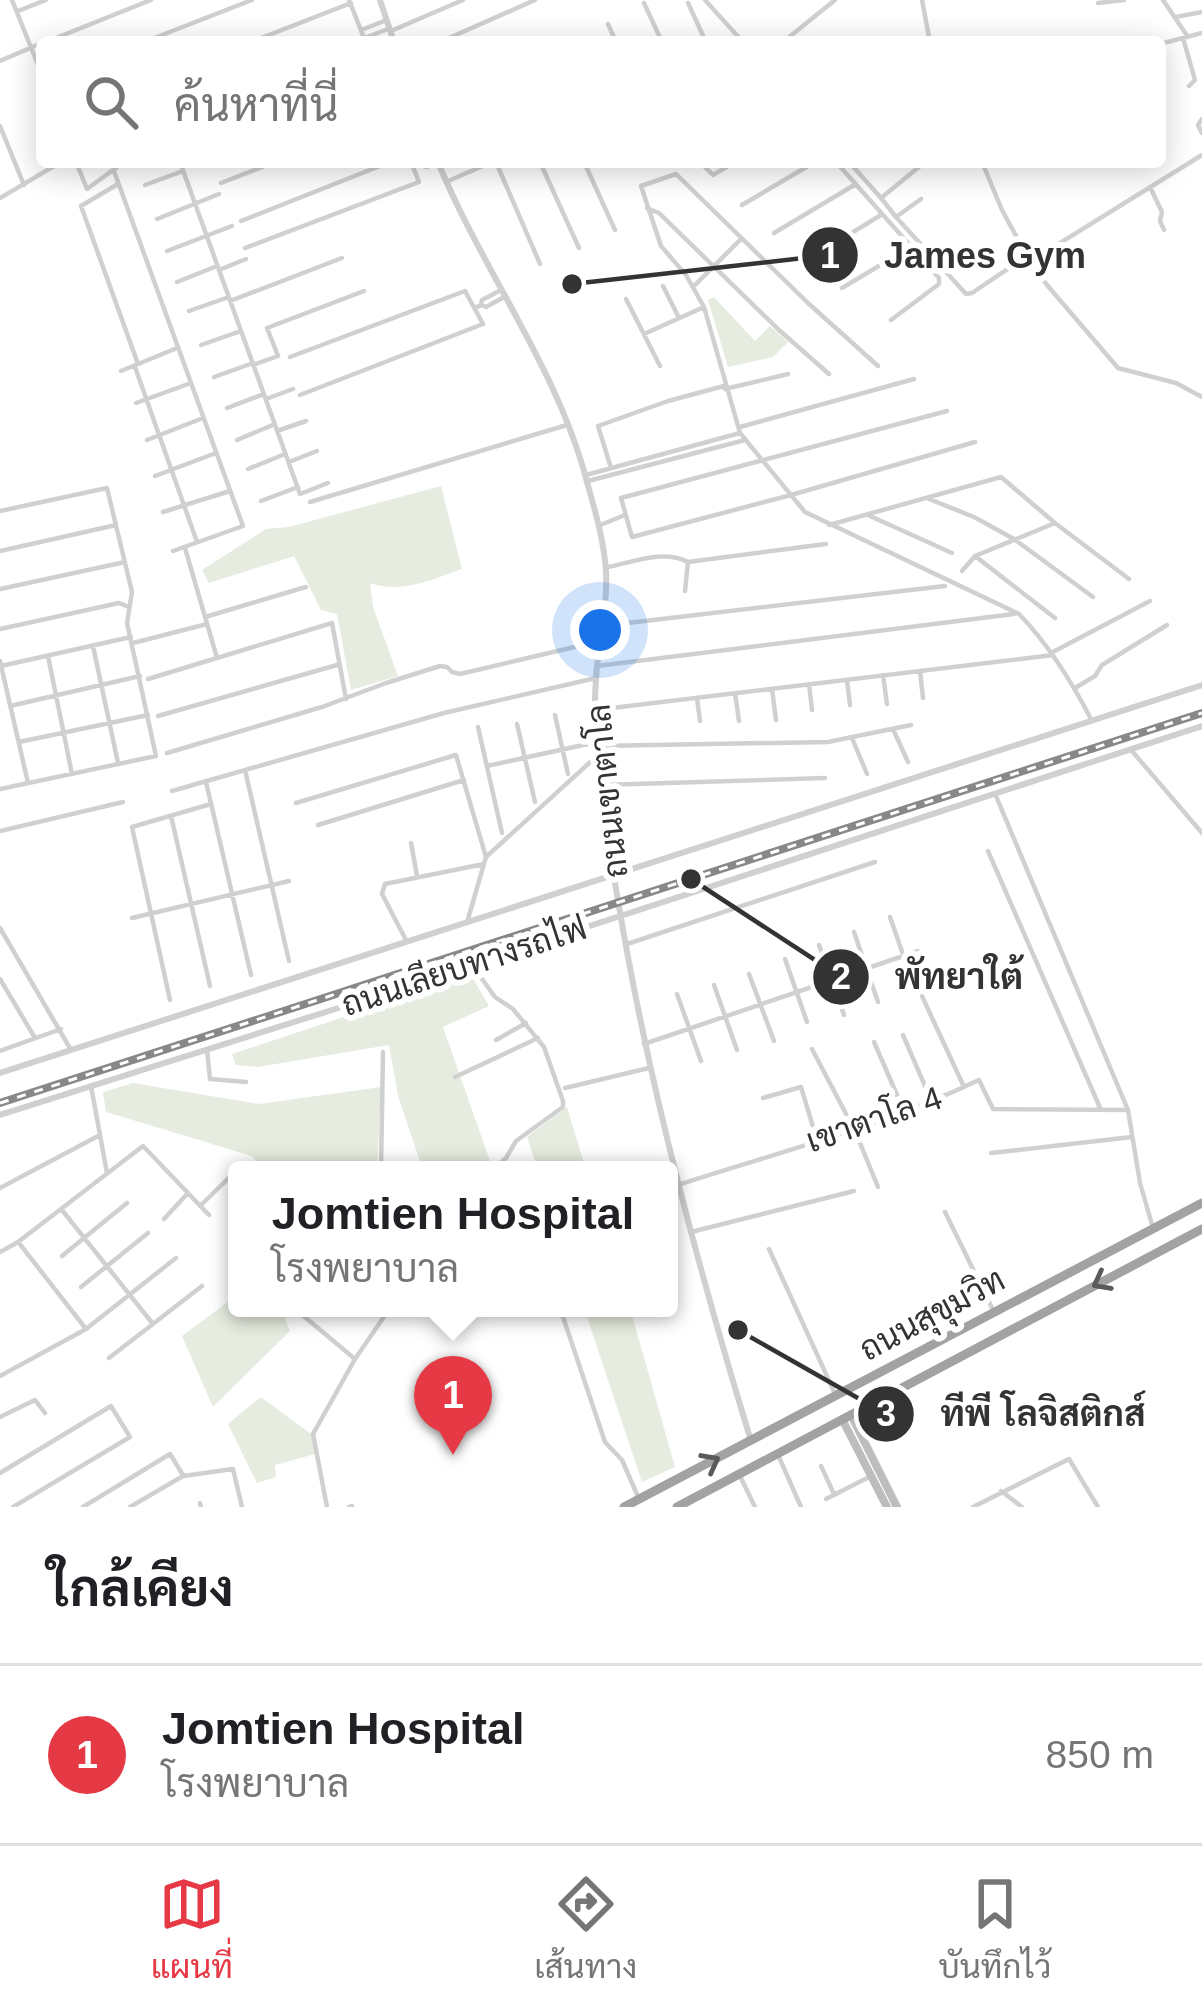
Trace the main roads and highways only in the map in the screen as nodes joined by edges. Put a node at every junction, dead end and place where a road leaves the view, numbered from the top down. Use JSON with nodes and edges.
{"nodes":[{"id":1,"x":1202,"y":1202,"type":"edge"},
{"id":2,"x":1202,"y":1228,"type":"edge"},
{"id":3,"x":836,"y":1396,"type":"junction"},
{"id":4,"x":847,"y":1417,"type":"junction"},
{"id":5,"x":751,"y":1441,"type":"junction"},
{"id":6,"x":761,"y":1462,"type":"junction"},
{"id":7,"x":624,"y":1507,"type":"edge"},
{"id":8,"x":677,"y":1507,"type":"edge"},
{"id":9,"x":887,"y":1507,"type":"edge"},
{"id":10,"x":897,"y":1507,"type":"edge"}],
"edges":[{"from":1,"to":3,"type":"highway","name":"ถนนสุขุมวิท"},
{"from":2,"to":4,"type":"highway","name":"ถนนสุขุมวิท","one_way":true},
{"from":3,"to":4,"type":"highway"},
{"from":3,"to":5,"type":"highway","name":"ถนนสุขุมวิท"},
{"from":4,"to":6,"type":"highway","name":"ถนนสุขุมวิท"},
{"from":4,"to":9,"type":"main road"},
{"from":4,"to":10,"type":"main road"},
{"from":5,"to":6,"type":"highway"},
{"from":7,"to":5,"type":"highway","name":"ถนนสุขุมวิท","one_way":true},
{"from":6,"to":8,"type":"highway","name":"ถนนสุขุมวิท"}]}
